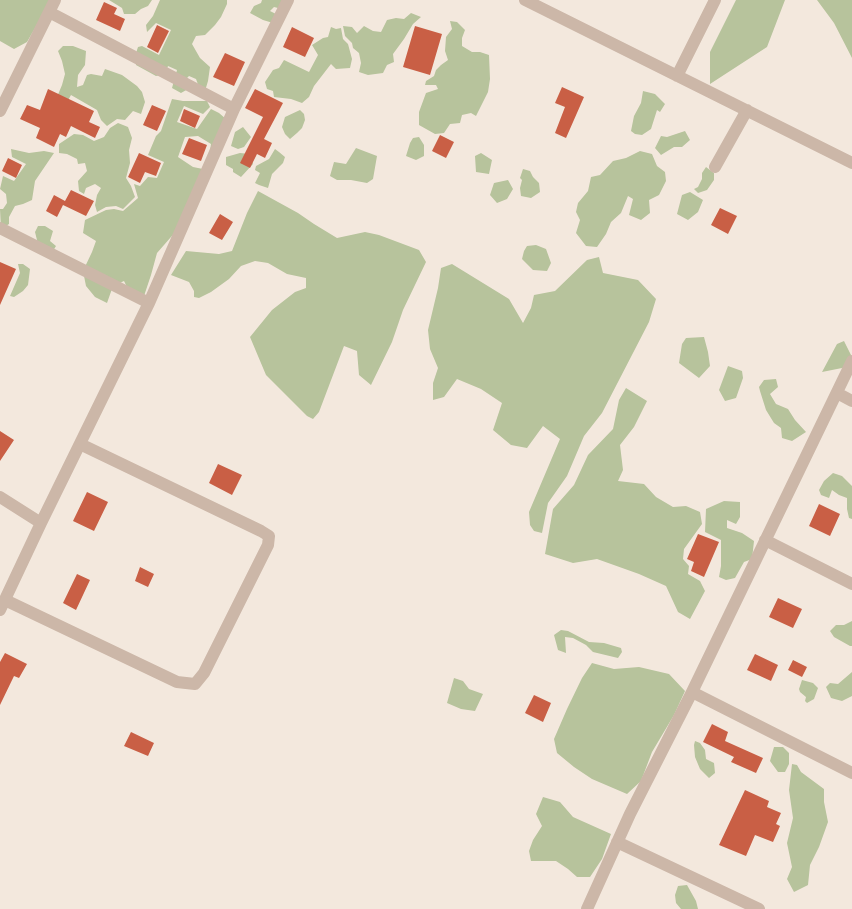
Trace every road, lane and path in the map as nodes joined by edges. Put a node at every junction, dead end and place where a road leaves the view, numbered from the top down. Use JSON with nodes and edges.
{"nodes":[{"id":1,"x":55,"y":0,"type":"edge"},
{"id":2,"x":288,"y":0,"type":"edge"},
{"id":3,"x":525,"y":0,"type":"edge"},
{"id":4,"x":716,"y":0,"type":"edge"},
{"id":5,"x":49,"y":12,"type":"junction"},
{"id":6,"x":677,"y":76,"type":"junction"},
{"id":7,"x":234,"y":109,"type":"junction"},
{"id":8,"x":747,"y":110,"type":"junction"},
{"id":9,"x":0,"y":111,"type":"edge"},
{"id":10,"x":852,"y":163,"type":"edge"},
{"id":11,"x":715,"y":167,"type":"dead end"},
{"id":12,"x":0,"y":228,"type":"edge"},
{"id":13,"x":148,"y":303,"type":"junction"},
{"id":14,"x":852,"y":361,"type":"edge"},
{"id":15,"x":837,"y":393,"type":"junction"},
{"id":16,"x":852,"y":401,"type":"edge"},
{"id":17,"x":80,"y":444,"type":"junction"},
{"id":18,"x":0,"y":497,"type":"edge"},
{"id":19,"x":41,"y":523,"type":"junction"},
{"id":20,"x":765,"y":540,"type":"junction"},
{"id":21,"x":852,"y":584,"type":"edge"},
{"id":22,"x":3,"y":605,"type":"edge"},
{"id":23,"x":692,"y":692,"type":"junction"},
{"id":24,"x":852,"y":773,"type":"edge"},
{"id":25,"x":617,"y":842,"type":"junction"},
{"id":26,"x":587,"y":909,"type":"edge"},
{"id":27,"x":759,"y":909,"type":"edge"}],
"edges":[{"from":1,"to":5,"type":"street"},
{"from":2,"to":7,"type":"street"},
{"from":3,"to":6,"type":"street"},
{"from":4,"to":6,"type":"street"},
{"from":5,"to":7,"type":"street"},
{"from":5,"to":9,"type":"street"},
{"from":6,"to":8,"type":"street"},
{"from":7,"to":13,"type":"street"},
{"from":8,"to":10,"type":"street"},
{"from":8,"to":11,"type":"street"},
{"from":12,"to":13,"type":"street"},
{"from":13,"to":17,"type":"street"},
{"from":14,"to":15,"type":"street"},
{"from":15,"to":16,"type":"street"},
{"from":15,"to":20,"type":"street"},
{"from":17,"to":19,"type":"street"},
{"from":17,"to":22,"type":"street"},
{"from":18,"to":19,"type":"street"},
{"from":19,"to":22,"type":"street"},
{"from":20,"to":21,"type":"street"},
{"from":20,"to":23,"type":"street"},
{"from":23,"to":24,"type":"street"},
{"from":23,"to":25,"type":"street"},
{"from":25,"to":26,"type":"street"},
{"from":25,"to":27,"type":"street"}]}
